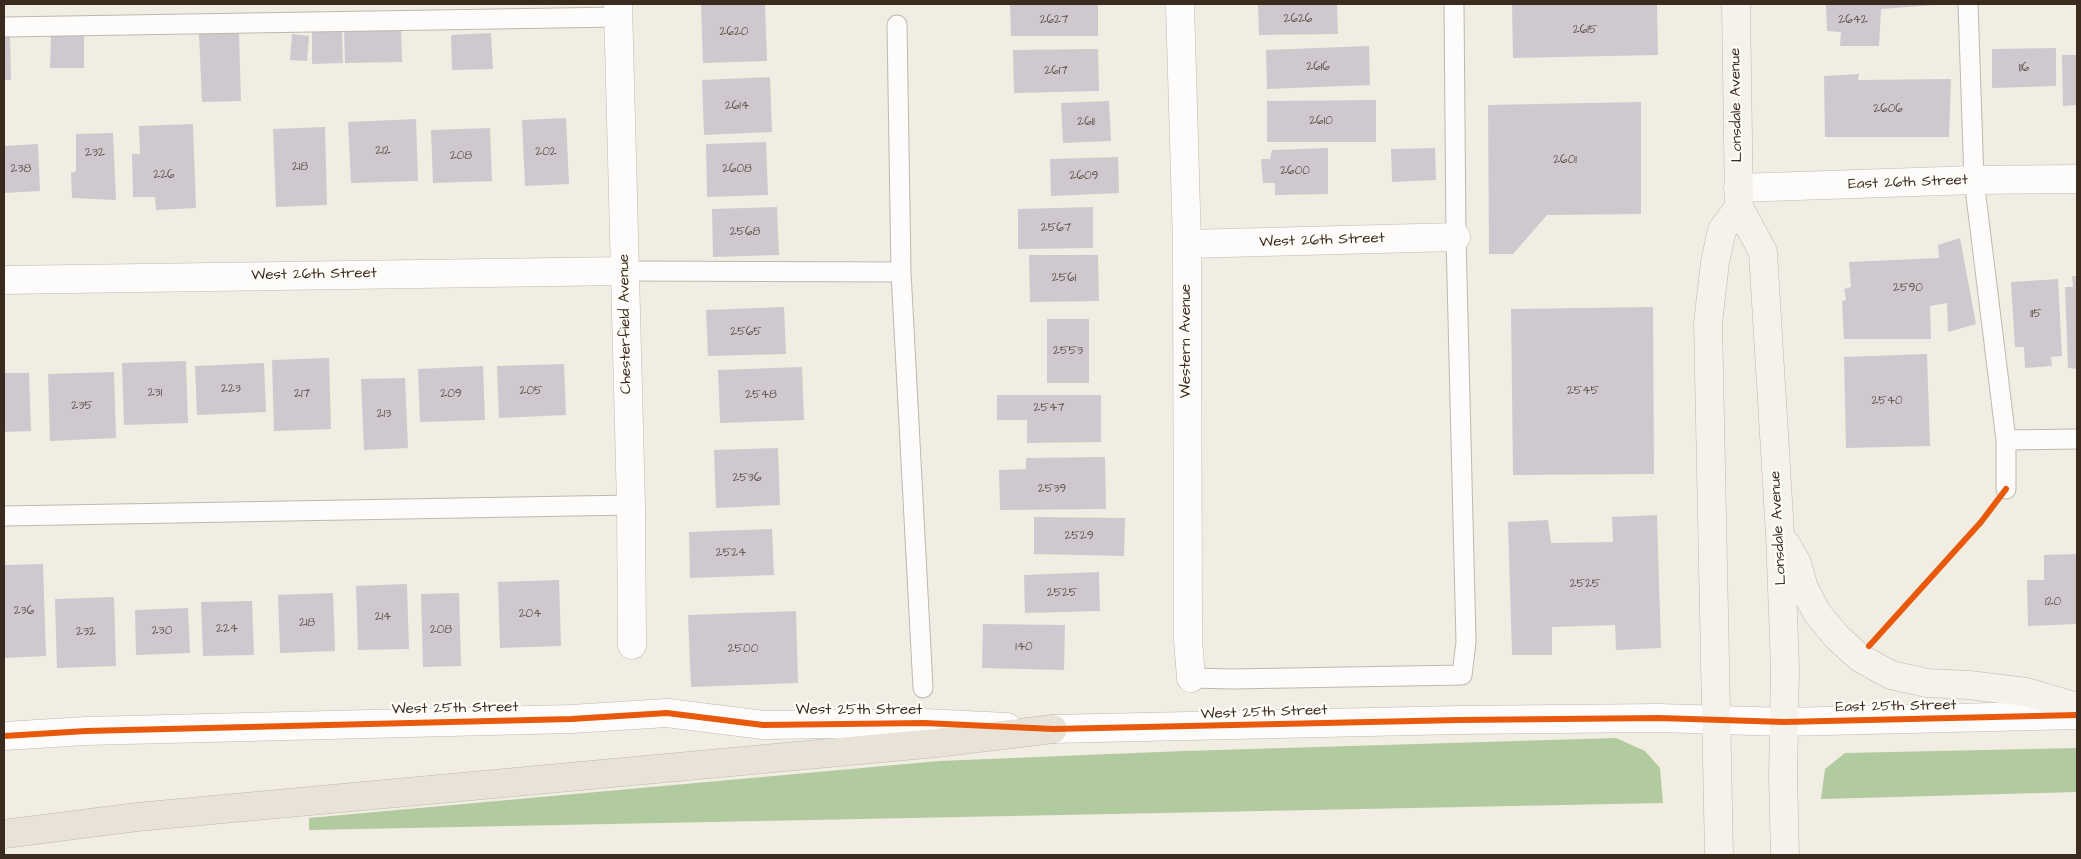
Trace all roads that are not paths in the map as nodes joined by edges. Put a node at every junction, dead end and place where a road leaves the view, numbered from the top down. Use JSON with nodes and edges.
{"nodes":[{"id":1,"x":1180,"y":4,"type":"edge"},
{"id":2,"x":1454,"y":4,"type":"edge"},
{"id":3,"x":1736,"y":4,"type":"edge"},
{"id":4,"x":1968,"y":4,"type":"edge"},
{"id":5,"x":618,"y":10,"type":"edge"},
{"id":6,"x":897,"y":25,"type":"dead end"},
{"id":7,"x":4,"y":27,"type":"edge"},
{"id":8,"x":2077,"y":179,"type":"edge"},
{"id":9,"x":1974,"y":180,"type":"junction"},
{"id":10,"x":1738,"y":197,"type":"junction"},
{"id":11,"x":1456,"y":237,"type":"junction"},
{"id":12,"x":1187,"y":244,"type":"junction"},
{"id":13,"x":625,"y":271,"type":"junction"},
{"id":14,"x":901,"y":272,"type":"junction"},
{"id":15,"x":4,"y":280,"type":"edge"},
{"id":16,"x":2077,"y":439,"type":"edge"},
{"id":17,"x":2006,"y":440,"type":"junction"},
{"id":18,"x":2006,"y":488,"type":"dead end"},
{"id":19,"x":630,"y":505,"type":"junction"},
{"id":20,"x":4,"y":516,"type":"edge"},
{"id":21,"x":1780,"y":534,"type":"junction"},
{"id":22,"x":632,"y":645,"type":"dead end"},
{"id":23,"x":1191,"y":678,"type":"joint"},
{"id":24,"x":923,"y":688,"type":"dead end"},
{"id":25,"x":2077,"y":707,"type":"edge"},
{"id":26,"x":2077,"y":715,"type":"edge"},
{"id":27,"x":1716,"y":720,"type":"junction"},
{"id":28,"x":1784,"y":722,"type":"junction"},
{"id":29,"x":1053,"y":730,"type":"junction"},
{"id":30,"x":4,"y":736,"type":"edge"},
{"id":31,"x":4,"y":834,"type":"edge"},
{"id":32,"x":1719,"y":855,"type":"edge"},
{"id":33,"x":1784,"y":855,"type":"edge"}],
"edges":[{"from":1,"to":12,"type":"street","name":"Western Avenue"},
{"from":2,"to":11,"type":"lane"},
{"from":3,"to":10,"type":"main road","name":"Lonsdale Avenue"},
{"from":4,"to":9,"type":"lane"},
{"from":5,"to":7,"type":"lane"},
{"from":5,"to":13,"type":"street","name":"Chesterfield Avenue"},
{"from":6,"to":14,"type":"lane"},
{"from":8,"to":9,"type":"street","name":"East 26th Street"},
{"from":9,"to":10,"type":"street","name":"East 26th Street"},
{"from":9,"to":17,"type":"lane"},
{"from":10,"to":21,"type":"main road","name":"Lonsdale Avenue"},
{"from":10,"to":27,"type":"main road"},
{"from":11,"to":12,"type":"street","name":"West 26th Street"},
{"from":11,"to":23,"type":"lane"},
{"from":12,"to":23,"type":"street","name":"Western Avenue"},
{"from":13,"to":14,"type":"lane"},
{"from":13,"to":15,"type":"street","name":"West 26th Street"},
{"from":13,"to":19,"type":"street","name":"Chesterfield Avenue"},
{"from":14,"to":24,"type":"lane"},
{"from":16,"to":17,"type":"lane"},
{"from":17,"to":18,"type":"lane"},
{"from":19,"to":20,"type":"lane"},
{"from":19,"to":22,"type":"street","name":"Chesterfield Avenue"},
{"from":21,"to":25,"type":"main road"},
{"from":21,"to":28,"type":"main road","name":"Lonsdale Avenue"},
{"from":26,"to":28,"type":"street","name":"East 25th Street"},
{"from":27,"to":28,"type":"street","name":"East 25th Street"},
{"from":27,"to":29,"type":"street","name":"West 25th Street"},
{"from":27,"to":32,"type":"main road"},
{"from":28,"to":33,"type":"main road","name":"Lonsdale Avenue"},
{"from":29,"to":30,"type":"street","name":"West 25th Street"},
{"from":29,"to":31,"type":"highway"}]}
